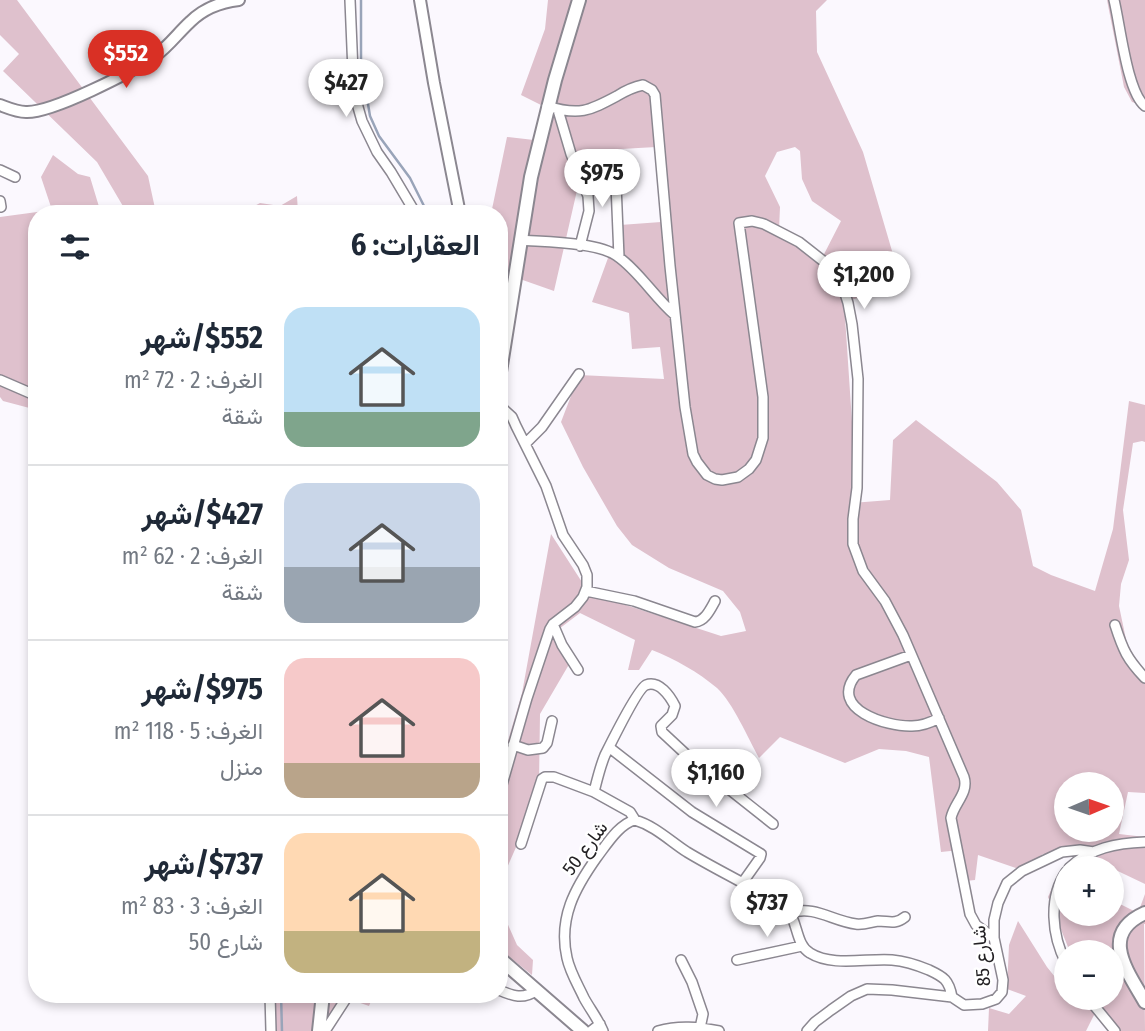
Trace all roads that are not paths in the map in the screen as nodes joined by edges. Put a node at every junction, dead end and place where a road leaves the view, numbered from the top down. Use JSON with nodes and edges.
{"nodes":[{"id":1,"x":239,"y":0,"type":"edge"},
{"id":2,"x":350,"y":0,"type":"edge"},
{"id":3,"x":420,"y":0,"type":"edge"},
{"id":4,"x":579,"y":0,"type":"edge"},
{"id":5,"x":1114,"y":0,"type":"edge"},
{"id":6,"x":0,"y":105,"type":"edge"},
{"id":7,"x":1145,"y":106,"type":"edge"},
{"id":8,"x":553,"y":108,"type":"junction"},
{"id":9,"x":615,"y":160,"type":"dead end"},
{"id":10,"x":0,"y":170,"type":"edge"},
{"id":11,"x":15,"y":177,"type":"dead end"},
{"id":12,"x":411,"y":205,"type":"edge"},
{"id":13,"x":458,"y":205,"type":"edge"},
{"id":14,"x":520,"y":240,"type":"junction"},
{"id":15,"x":580,"y":246,"type":"junction"},
{"id":16,"x":619,"y":257,"type":"junction"},
{"id":17,"x":508,"y":307,"type":"edge"},
{"id":18,"x":675,"y":315,"type":"junction"},
{"id":19,"x":579,"y":374,"type":"dead end"},
{"id":20,"x":0,"y":380,"type":"edge"},
{"id":21,"x":28,"y":392,"type":"edge"},
{"id":22,"x":508,"y":413,"type":"edge"},
{"id":23,"x":526,"y":444,"type":"junction"},
{"id":24,"x":586,"y":591,"type":"junction"},
{"id":25,"x":715,"y":601,"type":"dead end"},
{"id":26,"x":553,"y":624,"type":"junction"},
{"id":27,"x":1115,"y":625,"type":"dead end"},
{"id":28,"x":911,"y":655,"type":"junction"},
{"id":29,"x":578,"y":670,"type":"dead end"},
{"id":30,"x":1145,"y":678,"type":"edge"},
{"id":31,"x":939,"y":718,"type":"junction"},
{"id":32,"x":552,"y":721,"type":"dead end"},
{"id":33,"x":513,"y":745,"type":"junction"},
{"id":34,"x":610,"y":748,"type":"junction"},
{"id":35,"x":508,"y":763,"type":"edge"},
{"id":36,"x":594,"y":792,"type":"junction"},
{"id":37,"x":635,"y":820,"type":"junction"},
{"id":38,"x":773,"y":824,"type":"dead end"},
{"id":39,"x":1145,"y":842,"type":"edge"},
{"id":40,"x":521,"y":844,"type":"dead end"},
{"id":41,"x":1094,"y":852,"type":"junction"},
{"id":42,"x":1086,"y":856,"type":"edge"},
{"id":43,"x":743,"y":882,"type":"junction"},
{"id":44,"x":790,"y":913,"type":"junction"},
{"id":45,"x":1145,"y":913,"type":"edge"},
{"id":46,"x":905,"y":917,"type":"dead end"},
{"id":47,"x":995,"y":938,"type":"junction"},
{"id":48,"x":803,"y":946,"type":"junction"},
{"id":49,"x":681,"y":960,"type":"dead end"},
{"id":50,"x":737,"y":960,"type":"dead end"},
{"id":51,"x":508,"y":966,"type":"edge"},
{"id":52,"x":537,"y":990,"type":"junction"},
{"id":53,"x":508,"y":994,"type":"edge"},
{"id":54,"x":952,"y":997,"type":"junction"},
{"id":55,"x":1145,"y":1002,"type":"edge"},
{"id":56,"x":270,"y":1003,"type":"edge"},
{"id":57,"x":322,"y":1003,"type":"edge"},
{"id":58,"x":343,"y":1003,"type":"edge"},
{"id":59,"x":1098,"y":1010,"type":"edge"},
{"id":60,"x":602,"y":1028,"type":"edge"},
{"id":61,"x":700,"y":1028,"type":"junction"},
{"id":62,"x":271,"y":1031,"type":"edge"},
{"id":63,"x":319,"y":1031,"type":"edge"},
{"id":64,"x":325,"y":1031,"type":"edge"},
{"id":65,"x":583,"y":1031,"type":"edge"},
{"id":66,"x":591,"y":1031,"type":"edge"},
{"id":67,"x":658,"y":1031,"type":"edge"},
{"id":68,"x":719,"y":1031,"type":"edge"},
{"id":69,"x":807,"y":1031,"type":"edge"},
{"id":70,"x":1115,"y":1031,"type":"edge"}],
"edges":[{"from":1,"to":6,"type":"street"},
{"from":2,"to":12,"type":"street"},
{"from":3,"to":13,"type":"street"},
{"from":4,"to":8,"type":"main road"},
{"from":5,"to":7,"type":"street"},
{"from":8,"to":14,"type":"main road"},
{"from":8,"to":15,"type":"street"},
{"from":8,"to":18,"type":"street"},
{"from":9,"to":16,"type":"street"},
{"from":10,"to":11,"type":"street"},
{"from":14,"to":15,"type":"street"},
{"from":14,"to":17,"type":"main road"},
{"from":15,"to":16,"type":"street"},
{"from":16,"to":18,"type":"street"},
{"from":18,"to":28,"type":"street"},
{"from":19,"to":23,"type":"street"},
{"from":20,"to":21,"type":"street"},
{"from":22,"to":23,"type":"street"},
{"from":23,"to":24,"type":"street"},
{"from":24,"to":25,"type":"street"},
{"from":24,"to":26,"type":"street"},
{"from":26,"to":29,"type":"street"},
{"from":26,"to":33,"type":"street"},
{"from":27,"to":30,"type":"street"},
{"from":28,"to":31,"type":"street"},
{"from":28,"to":31,"type":"street"},
{"from":31,"to":47,"type":"street"},
{"from":32,"to":33,"type":"street"},
{"from":33,"to":35,"type":"street"},
{"from":34,"to":36,"type":"street"},
{"from":34,"to":38,"type":"street"},
{"from":34,"to":43,"type":"street"},
{"from":36,"to":37,"type":"street"},
{"from":36,"to":40,"type":"street"},
{"from":37,"to":43,"type":"street","name":"شارع 50"},
{"from":37,"to":60,"type":"street","name":"شارع 50"},
{"from":39,"to":41,"type":"street"},
{"from":41,"to":42,"type":"street"},
{"from":41,"to":47,"type":"street","name":"شارع 85"},
{"from":43,"to":44,"type":"street","name":"شارع 50"},
{"from":44,"to":46,"type":"street"},
{"from":44,"to":48,"type":"street"},
{"from":45,"to":55,"type":"main road"},
{"from":47,"to":54,"type":"street","name":"شارع 85"},
{"from":48,"to":50,"type":"street"},
{"from":48,"to":54,"type":"street"},
{"from":49,"to":61,"type":"street"},
{"from":51,"to":52,"type":"main road"},
{"from":52,"to":53,"type":"street"},
{"from":52,"to":65,"type":"main road"},
{"from":54,"to":69,"type":"street","name":"شارع 85"},
{"from":56,"to":62,"type":"street"},
{"from":57,"to":63,"type":"main road"},
{"from":58,"to":64,"type":"street"},
{"from":59,"to":70,"type":"street"},
{"from":60,"to":66,"type":"street"},
{"from":61,"to":67,"type":"street"},
{"from":61,"to":68,"type":"street"}]}
